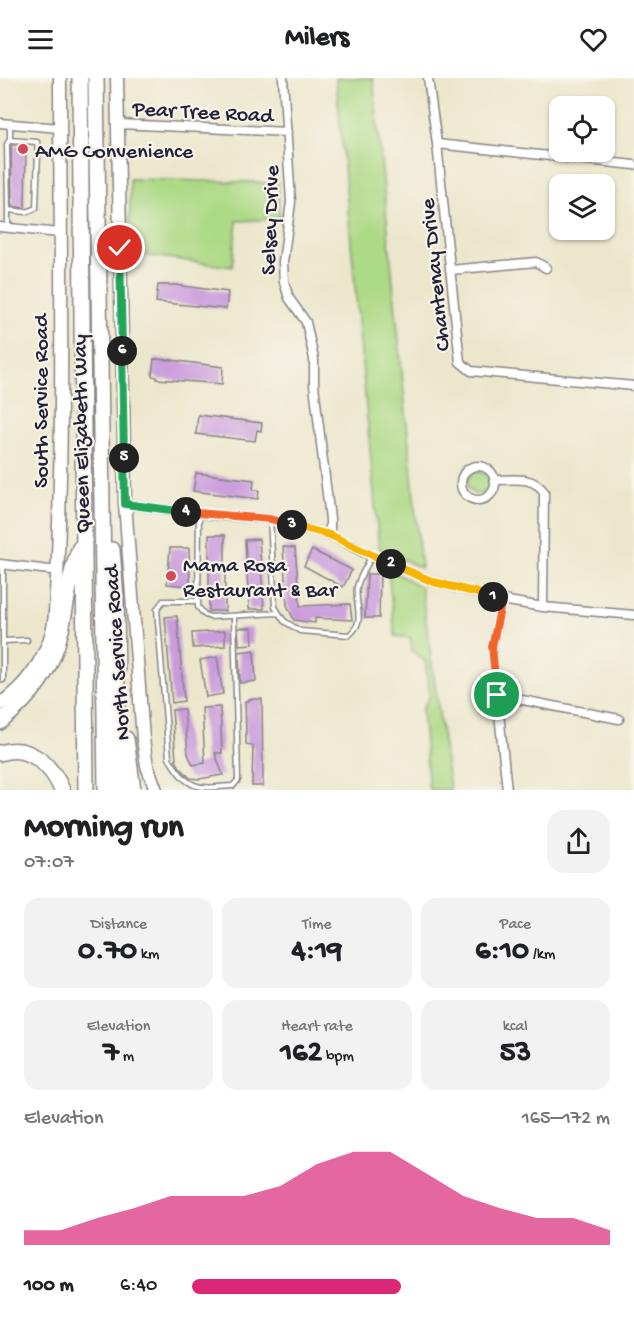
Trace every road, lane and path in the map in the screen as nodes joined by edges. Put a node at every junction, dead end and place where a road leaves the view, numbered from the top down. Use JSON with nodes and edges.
{"nodes":[{"id":1,"x":60,"y":78,"type":"edge"},
{"id":2,"x":80,"y":78,"type":"edge"},
{"id":3,"x":96,"y":78,"type":"edge"},
{"id":4,"x":117,"y":78,"type":"edge"},
{"id":5,"x":283,"y":78,"type":"edge"},
{"id":6,"x":428,"y":78,"type":"edge"},
{"id":7,"x":0,"y":123,"type":"edge"},
{"id":8,"x":10,"y":124,"type":"junction"},
{"id":9,"x":118,"y":124,"type":"junction"},
{"id":10,"x":60,"y":128,"type":"junction"},
{"id":11,"x":287,"y":132,"type":"junction"},
{"id":12,"x":10,"y":140,"type":"junction"},
{"id":13,"x":437,"y":144,"type":"junction"},
{"id":14,"x":634,"y":165,"type":"edge"},
{"id":15,"x":8,"y":210,"type":"junction"},
{"id":16,"x":4,"y":227,"type":"edge"},
{"id":17,"x":60,"y":233,"type":"junction"},
{"id":18,"x":546,"y":267,"type":"dead end"},
{"id":19,"x":450,"y":270,"type":"junction"},
{"id":20,"x":634,"y":386,"type":"edge"},
{"id":21,"x":101,"y":435,"type":"junction"},
{"id":22,"x":494,"y":480,"type":"junction"},
{"id":23,"x":125,"y":504,"type":"junction"},
{"id":24,"x":199,"y":514,"type":"junction"},
{"id":25,"x":270,"y":519,"type":"junction"},
{"id":26,"x":330,"y":535,"type":"junction"},
{"id":27,"x":82,"y":543,"type":"junction"},
{"id":28,"x":371,"y":556,"type":"junction"},
{"id":29,"x":1,"y":564,"type":"edge"},
{"id":30,"x":58,"y":571,"type":"junction"},
{"id":31,"x":502,"y":600,"type":"junction"},
{"id":32,"x":198,"y":601,"type":"junction"},
{"id":33,"x":543,"y":607,"type":"junction"},
{"id":34,"x":278,"y":612,"type":"junction"},
{"id":35,"x":634,"y":615,"type":"edge"},
{"id":36,"x":234,"y":616,"type":"junction"},
{"id":37,"x":27,"y":640,"type":"dead end"},
{"id":38,"x":3,"y":641,"type":"junction"},
{"id":39,"x":117,"y":670,"type":"junction"},
{"id":40,"x":3,"y":680,"type":"dead end"},
{"id":41,"x":497,"y":695,"type":"junction"},
{"id":42,"x":0,"y":704,"type":"edge"},
{"id":43,"x":619,"y":718,"type":"dead end"},
{"id":44,"x":0,"y":722,"type":"edge"},
{"id":45,"x":0,"y":753,"type":"edge"},
{"id":46,"x":62,"y":790,"type":"edge"},
{"id":47,"x":86,"y":790,"type":"edge"},
{"id":48,"x":106,"y":790,"type":"edge"},
{"id":49,"x":118,"y":790,"type":"edge"},
{"id":50,"x":133,"y":790,"type":"edge"},
{"id":51,"x":156,"y":790,"type":"edge"},
{"id":52,"x":507,"y":790,"type":"edge"}],
"edges":[{"from":1,"to":10,"type":"street","name":"South Service Road"},
{"from":2,"to":27,"type":"highway","name":"Queen Elizabeth Way"},
{"from":3,"to":21,"type":"highway","name":"Queen Elizabeth Way"},
{"from":4,"to":9,"type":"street","name":"North Service Road"},
{"from":5,"to":11,"type":"street","name":"Selsey Drive"},
{"from":6,"to":13,"type":"street","name":"Chantenay Drive"},
{"from":7,"to":8,"type":"street"},
{"from":8,"to":10,"type":"street"},
{"from":8,"to":12,"type":"lane"},
{"from":9,"to":11,"type":"street","name":"Pear Tree Road"},
{"from":9,"to":23,"type":"street","name":"North Service Road"},
{"from":10,"to":17,"type":"street","name":"South Service Road"},
{"from":11,"to":26,"type":"street","name":"Selsey Drive"},
{"from":12,"to":15,"type":"lane"},
{"from":12,"to":15,"type":"lane"},
{"from":13,"to":14,"type":"street"},
{"from":13,"to":19,"type":"street","name":"Chantenay Drive"},
{"from":15,"to":16,"type":"lane"},
{"from":16,"to":17,"type":"street"},
{"from":17,"to":30,"type":"street","name":"South Service Road"},
{"from":18,"to":19,"type":"street"},
{"from":19,"to":20,"type":"street","name":"Chantenay Drive"},
{"from":21,"to":39,"type":"highway"},
{"from":21,"to":48,"type":"highway","name":"Queen Elizabeth Way"},
{"from":22,"to":22,"type":"street"},
{"from":22,"to":33,"type":"street"},
{"from":23,"to":24,"type":"street"},
{"from":23,"to":51,"type":"street","name":"North Service Road"},
{"from":24,"to":25,"type":"street"},
{"from":24,"to":32,"type":"lane"},
{"from":25,"to":26,"type":"street"},
{"from":25,"to":34,"type":"lane"},
{"from":26,"to":28,"type":"street"},
{"from":27,"to":44,"type":"highway"},
{"from":27,"to":47,"type":"highway","name":"Queen Elizabeth Way"},
{"from":28,"to":31,"type":"street"},
{"from":28,"to":34,"type":"lane"},
{"from":29,"to":30,"type":"street"},
{"from":29,"to":38,"type":"lane"},
{"from":30,"to":42,"type":"street","name":"South Service Road"},
{"from":31,"to":33,"type":"street"},
{"from":31,"to":41,"type":"street"},
{"from":32,"to":36,"type":"lane"},
{"from":32,"to":36,"type":"lane"},
{"from":33,"to":35,"type":"street"},
{"from":34,"to":36,"type":"lane"},
{"from":37,"to":38,"type":"lane"},
{"from":38,"to":40,"type":"lane"},
{"from":39,"to":49,"type":"highway"},
{"from":39,"to":50,"type":"highway"},
{"from":41,"to":43,"type":"street"},
{"from":41,"to":52,"type":"street"},
{"from":45,"to":46,"type":"highway"}]}
